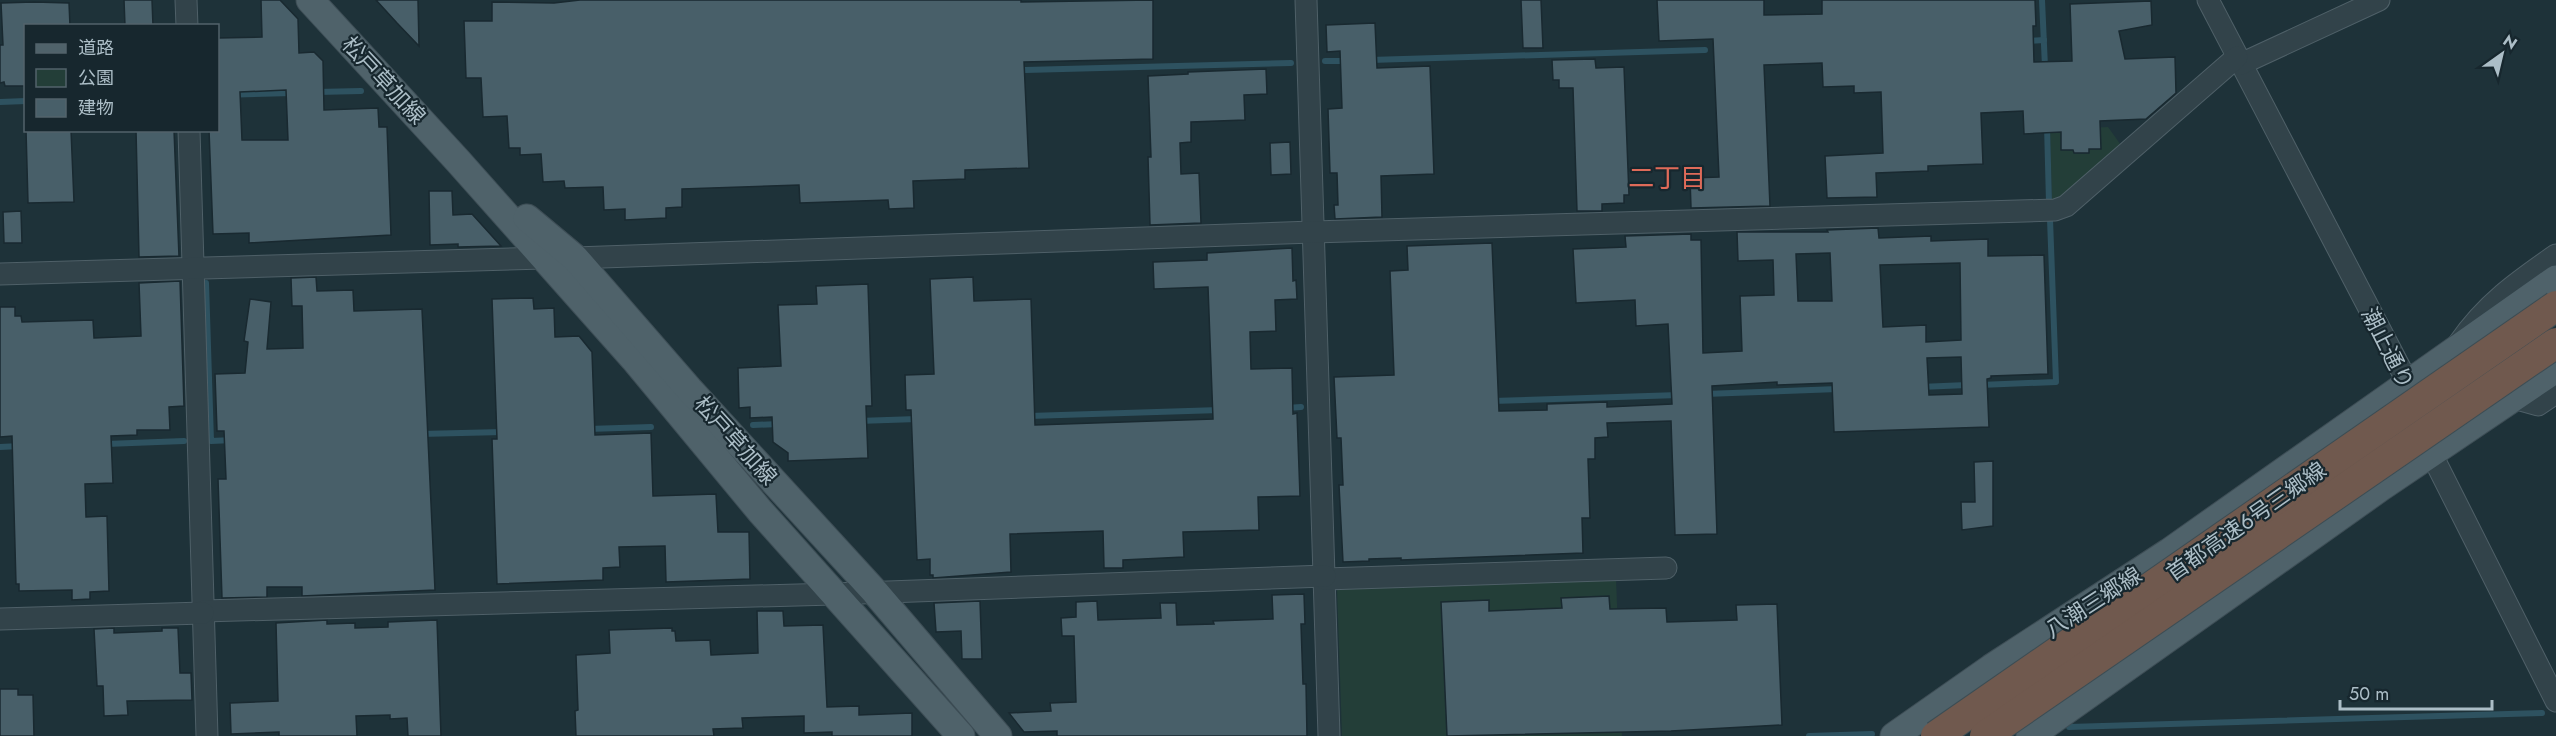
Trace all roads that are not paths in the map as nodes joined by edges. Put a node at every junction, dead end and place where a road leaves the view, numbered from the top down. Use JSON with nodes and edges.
{"nodes":[{"id":1,"x":186,"y":0,"type":"edge"},
{"id":2,"x":310,"y":0,"type":"edge"},
{"id":3,"x":1306,"y":0,"type":"edge"},
{"id":4,"x":2208,"y":0,"type":"edge"},
{"id":5,"x":2379,"y":0,"type":"edge"},
{"id":6,"x":187,"y":24,"type":"edge"},
{"id":7,"x":2239,"y":61,"type":"junction"},
{"id":8,"x":189,"y":132,"type":"edge"},
{"id":9,"x":458,"y":161,"type":"junction"},
{"id":10,"x":1313,"y":232,"type":"junction"},
{"id":11,"x":2556,"y":255,"type":"edge"},
{"id":12,"x":544,"y":258,"type":"junction"},
{"id":13,"x":575,"y":258,"type":"junction"},
{"id":14,"x":191,"y":268,"type":"junction"},
{"id":15,"x":0,"y":274,"type":"edge"},
{"id":16,"x":2556,"y":279,"type":"edge"},
{"id":17,"x":2556,"y":306,"type":"edge"},
{"id":18,"x":2556,"y":343,"type":"edge"},
{"id":19,"x":2453,"y":351,"type":"junction"},
{"id":20,"x":2556,"y":369,"type":"edge"},
{"id":21,"x":2408,"y":383,"type":"junction"},
{"id":22,"x":2556,"y":393,"type":"edge"},
{"id":23,"x":2512,"y":398,"type":"junction"},
{"id":24,"x":2431,"y":453,"type":"junction"},
{"id":25,"x":1666,"y":568,"type":"dead end"},
{"id":26,"x":1325,"y":577,"type":"junction"},
{"id":27,"x":874,"y":592,"type":"junction"},
{"id":28,"x":833,"y":594,"type":"junction"},
{"id":29,"x":203,"y":612,"type":"junction"},
{"id":30,"x":0,"y":619,"type":"edge"},
{"id":31,"x":2556,"y":701,"type":"edge"},
{"id":32,"x":207,"y":736,"type":"edge"},
{"id":33,"x":961,"y":736,"type":"edge"},
{"id":34,"x":998,"y":736,"type":"edge"},
{"id":35,"x":1329,"y":736,"type":"edge"},
{"id":36,"x":1894,"y":736,"type":"edge"},
{"id":37,"x":1936,"y":736,"type":"edge"},
{"id":38,"x":1985,"y":736,"type":"edge"},
{"id":39,"x":2030,"y":736,"type":"edge"}],
"edges":[{"from":1,"to":6,"type":"street"},
{"from":2,"to":9,"type":"main road","name":"松戸草加線"},
{"from":3,"to":10,"type":"street"},
{"from":4,"to":7,"type":"street","name":"潮止通り"},
{"from":5,"to":7,"type":"street"},
{"from":7,"to":10,"type":"street"},
{"from":7,"to":21,"type":"street","name":"潮止通り"},
{"from":8,"to":14,"type":"street"},
{"from":9,"to":12,"type":"main road","name":"松戸草加線"},
{"from":9,"to":13,"type":"main road","name":"松戸草加線"},
{"from":10,"to":13,"type":"street"},
{"from":10,"to":26,"type":"street"},
{"from":11,"to":19,"type":"street"},
{"from":12,"to":14,"type":"street"},
{"from":12,"to":28,"type":"main road","name":"松戸草加線"},
{"from":13,"to":27,"type":"main road","name":"松戸草加線"},
{"from":14,"to":15,"type":"street"},
{"from":14,"to":29,"type":"street"},
{"from":16,"to":19,"type":"main road","name":"八潮三郷線"},
{"from":17,"to":37,"type":"highway","name":"首都高速6号三郷線","bridge":true},
{"from":18,"to":38,"type":"highway","name":"首都高速6号三郷線","bridge":true},
{"from":19,"to":21,"type":"main road","name":"八潮三郷線"},
{"from":20,"to":23,"type":"main road"},
{"from":21,"to":24,"type":"street","name":"潮止通り"},
{"from":21,"to":36,"type":"main road","name":"八潮三郷線"},
{"from":22,"to":23,"type":"street"},
{"from":23,"to":24,"type":"main road"},
{"from":24,"to":31,"type":"street","name":"潮止通り"},
{"from":24,"to":39,"type":"main road"},
{"from":25,"to":26,"type":"street"},
{"from":26,"to":27,"type":"street"},
{"from":26,"to":35,"type":"street"},
{"from":27,"to":28,"type":"street"},
{"from":27,"to":34,"type":"main road","name":"松戸草加線"},
{"from":28,"to":29,"type":"street"},
{"from":28,"to":33,"type":"main road","name":"松戸草加線"},
{"from":29,"to":30,"type":"street"},
{"from":29,"to":32,"type":"street"}]}
